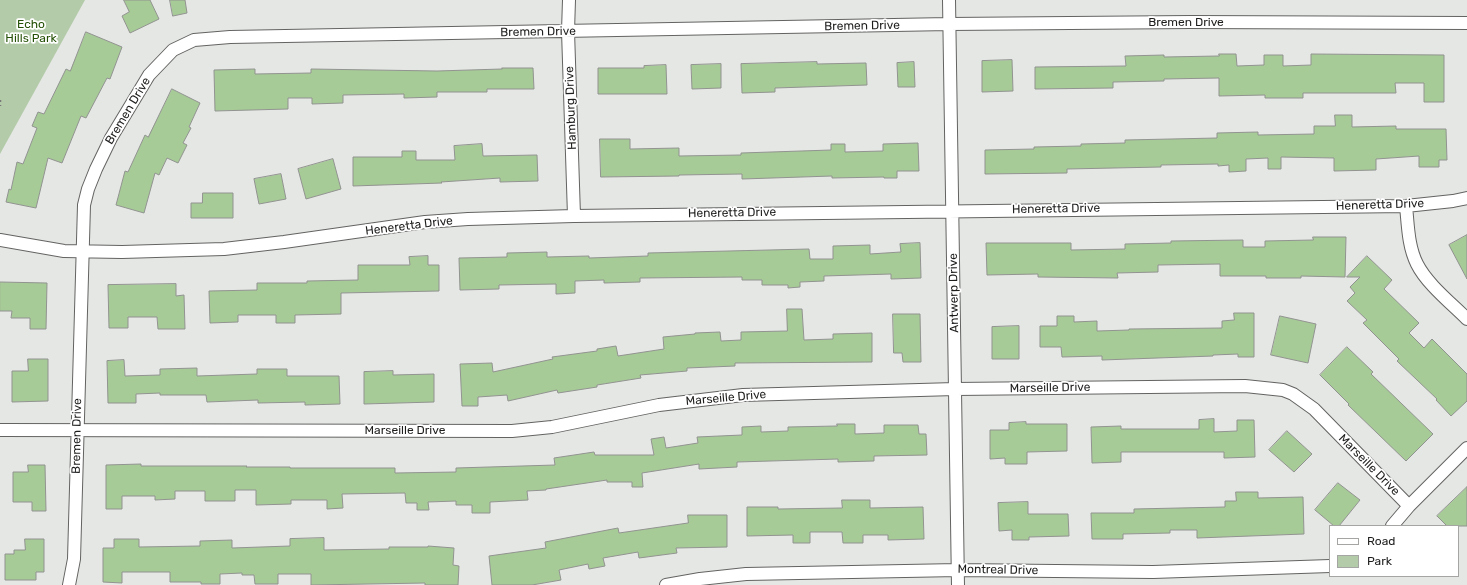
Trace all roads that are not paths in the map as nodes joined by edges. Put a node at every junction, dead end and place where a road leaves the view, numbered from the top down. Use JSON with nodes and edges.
{"nodes":[{"id":1,"x":569,"y":0,"type":"edge"},
{"id":2,"x":950,"y":0,"type":"edge"},
{"id":3,"x":1467,"y":23,"type":"edge"},
{"id":4,"x":949,"y":24,"type":"junction"},
{"id":5,"x":568,"y":31,"type":"junction"},
{"id":6,"x":1467,"y":198,"type":"edge"},
{"id":7,"x":1406,"y":206,"type":"junction"},
{"id":8,"x":952,"y":210,"type":"junction"},
{"id":9,"x":574,"y":216,"type":"junction"},
{"id":10,"x":0,"y":240,"type":"edge"},
{"id":11,"x":82,"y":251,"type":"junction"},
{"id":12,"x":1467,"y":319,"type":"edge"},
{"id":13,"x":955,"y":389,"type":"junction"},
{"id":14,"x":0,"y":430,"type":"edge"},
{"id":15,"x":77,"y":430,"type":"junction"},
{"id":16,"x":1467,"y":448,"type":"edge"},
{"id":17,"x":1409,"y":506,"type":"junction"},
{"id":18,"x":1393,"y":525,"type":"edge"},
{"id":19,"x":1329,"y":566,"type":"edge"},
{"id":20,"x":958,"y":570,"type":"junction"},
{"id":21,"x":69,"y":585,"type":"edge"},
{"id":22,"x":666,"y":585,"type":"edge"},
{"id":23,"x":958,"y":585,"type":"edge"}],
"edges":[{"from":1,"to":5,"type":"street","name":"Hamburg Drive"},
{"from":2,"to":4,"type":"street","name":"Antwerp Drive"},
{"from":3,"to":4,"type":"street","name":"Bremen Drive"},
{"from":4,"to":5,"type":"street","name":"Bremen Drive"},
{"from":4,"to":8,"type":"street","name":"Antwerp Drive"},
{"from":5,"to":9,"type":"street","name":"Hamburg Drive"},
{"from":5,"to":11,"type":"street","name":"Bremen Drive"},
{"from":6,"to":7,"type":"street","name":"Heneretta Drive"},
{"from":7,"to":8,"type":"street","name":"Heneretta Drive"},
{"from":7,"to":12,"type":"street"},
{"from":8,"to":9,"type":"street","name":"Heneretta Drive"},
{"from":8,"to":13,"type":"street","name":"Antwerp Drive"},
{"from":9,"to":11,"type":"street","name":"Heneretta Drive"},
{"from":10,"to":11,"type":"street","name":"Heneretta Drive"},
{"from":11,"to":15,"type":"street","name":"Bremen Drive"},
{"from":13,"to":15,"type":"street","name":"Marseille Drive"},
{"from":13,"to":17,"type":"street","name":"Marseille Drive"},
{"from":13,"to":20,"type":"street","name":"Antwerp Drive"},
{"from":14,"to":15,"type":"street","name":"Marseille Drive"},
{"from":15,"to":21,"type":"street","name":"Bremen Drive"},
{"from":16,"to":17,"type":"street"},
{"from":17,"to":18,"type":"street"},
{"from":19,"to":20,"type":"street","name":"Montreal Drive"},
{"from":20,"to":22,"type":"street","name":"Montreal Drive"},
{"from":20,"to":23,"type":"street","name":"Antwerp Drive"}]}
